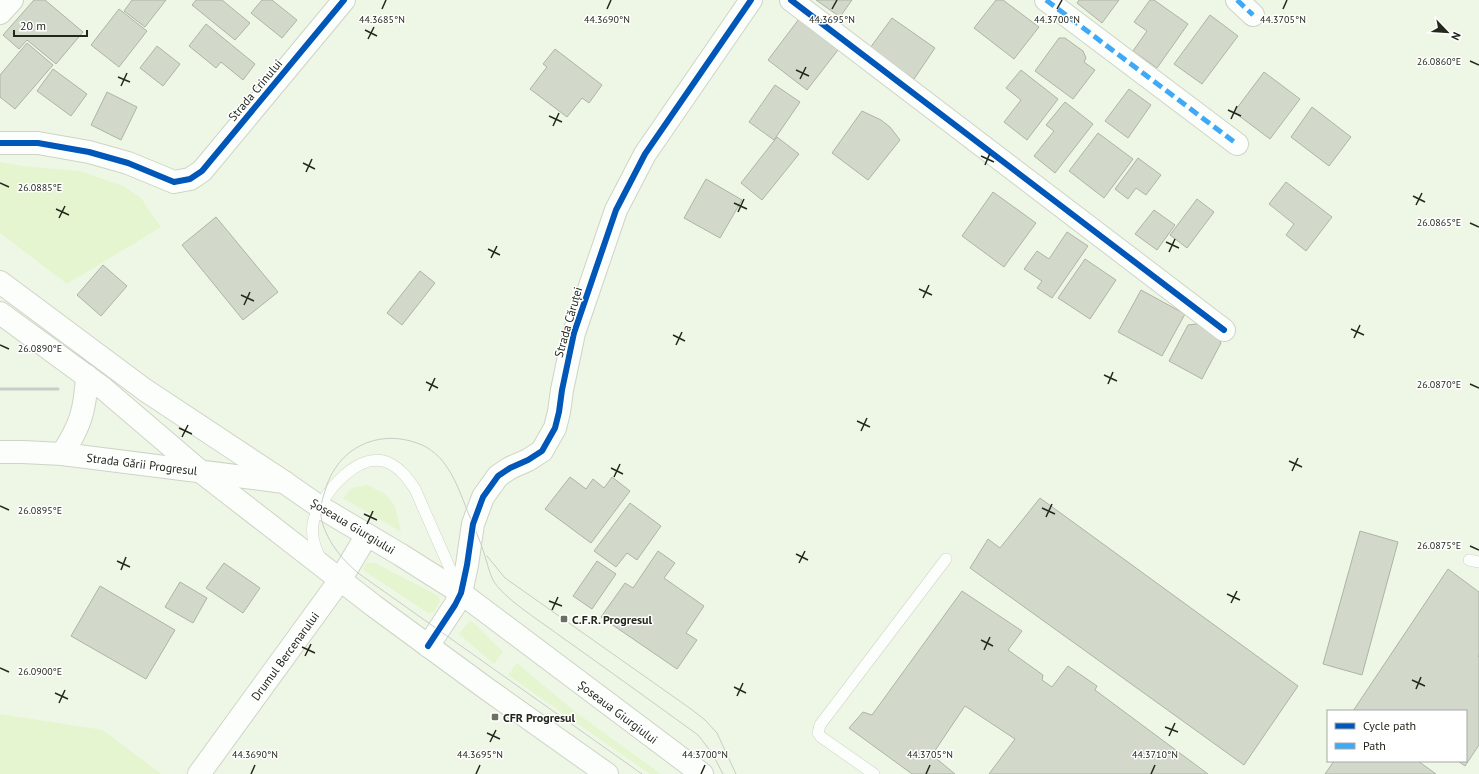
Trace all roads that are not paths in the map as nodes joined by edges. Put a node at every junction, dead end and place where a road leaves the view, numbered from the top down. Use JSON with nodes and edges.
{"nodes":[{"id":1,"x":12,"y":0,"type":"edge"},
{"id":2,"x":344,"y":0,"type":"edge"},
{"id":3,"x":751,"y":0,"type":"edge"},
{"id":4,"x":791,"y":0,"type":"edge"},
{"id":5,"x":1046,"y":0,"type":"edge"},
{"id":6,"x":1237,"y":0,"type":"edge"},
{"id":7,"x":0,"y":13,"type":"edge"},
{"id":8,"x":1253,"y":15,"type":"dead end"},
{"id":9,"x":0,"y":143,"type":"edge"},
{"id":10,"x":1237,"y":144,"type":"dead end"},
{"id":11,"x":0,"y":282,"type":"edge"},
{"id":12,"x":0,"y":313,"type":"edge"},
{"id":13,"x":1224,"y":330,"type":"dead end"},
{"id":14,"x":87,"y":376,"type":"junction"},
{"id":15,"x":0,"y":452,"type":"edge"},
{"id":16,"x":62,"y":454,"type":"junction"},
{"id":17,"x":200,"y":471,"type":"junction"},
{"id":18,"x":284,"y":482,"type":"junction"},
{"id":19,"x":320,"y":506,"type":"junction"},
{"id":20,"x":366,"y":535,"type":"junction"},
{"id":21,"x":946,"y":559,"type":"dead end"},
{"id":22,"x":334,"y":574,"type":"junction"},
{"id":23,"x":461,"y":593,"type":"junction"},
{"id":24,"x":428,"y":646,"type":"junction"},
{"id":25,"x":199,"y":774,"type":"edge"},
{"id":26,"x":607,"y":774,"type":"edge"},
{"id":27,"x":702,"y":774,"type":"edge"},
{"id":28,"x":874,"y":774,"type":"edge"}],
"edges":[{"from":1,"to":7,"type":"main road"},
{"from":2,"to":9,"type":"main road","name":"Strada Crinului"},
{"from":3,"to":23,"type":"main road","name":"Strada Căruței"},
{"from":4,"to":13,"type":"main road"},
{"from":5,"to":10,"type":"main road"},
{"from":6,"to":8,"type":"main road"},
{"from":11,"to":18,"type":"main road","name":"Șoseaua Giurgiului"},
{"from":12,"to":14,"type":"main road"},
{"from":14,"to":16,"type":"main road"},
{"from":14,"to":17,"type":"main road"},
{"from":15,"to":16,"type":"main road","name":"Strada Gării Progresul"},
{"from":16,"to":17,"type":"main road","name":"Strada Gării Progresul"},
{"from":17,"to":18,"type":"main road","name":"Strada Gării Progresul"},
{"from":17,"to":22,"type":"main road"},
{"from":18,"to":19,"type":"main road","name":"Șoseaua Giurgiului"},
{"from":19,"to":20,"type":"main road","name":"Șoseaua Giurgiului"},
{"from":19,"to":22,"type":"lane"},
{"from":19,"to":23,"type":"lane"},
{"from":20,"to":22,"type":"main road","name":"Drumul Bercenarului"},
{"from":20,"to":23,"type":"main road","name":"Șoseaua Giurgiului"},
{"from":21,"to":28,"type":"lane"},
{"from":22,"to":24,"type":"main road"},
{"from":22,"to":25,"type":"main road","name":"Drumul Bercenarului"},
{"from":23,"to":24,"type":"main road","name":"Strada Căruței"},
{"from":23,"to":27,"type":"main road","name":"Șoseaua Giurgiului"},
{"from":24,"to":26,"type":"main road"}]}
